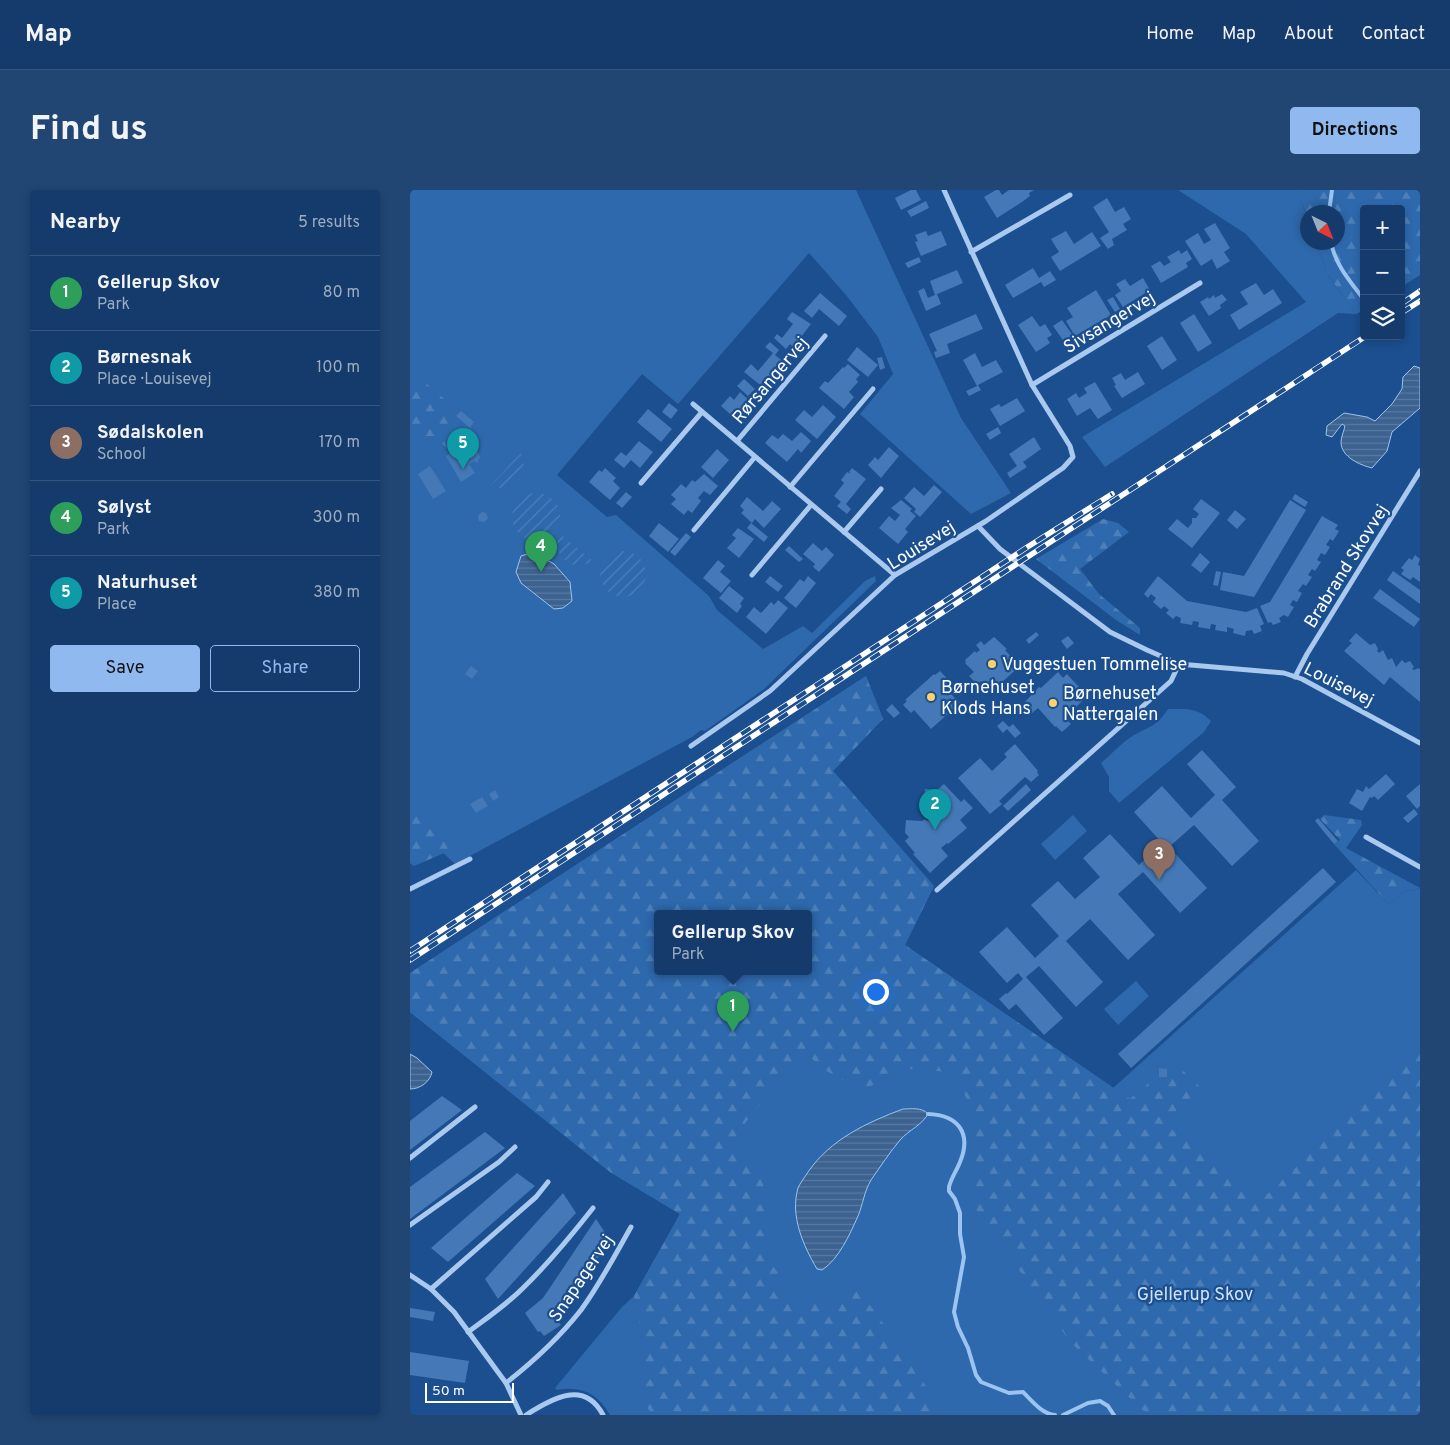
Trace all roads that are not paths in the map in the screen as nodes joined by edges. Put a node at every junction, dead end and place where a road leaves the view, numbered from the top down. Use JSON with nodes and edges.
{"nodes":[{"id":1,"x":944,"y":190,"type":"edge"},
{"id":2,"x":1070,"y":195,"type":"dead end"},
{"id":3,"x":971,"y":252,"type":"junction"},
{"id":4,"x":1200,"y":283,"type":"dead end"},
{"id":5,"x":825,"y":336,"type":"dead end"},
{"id":6,"x":1032,"y":385,"type":"junction"},
{"id":7,"x":873,"y":389,"type":"dead end"},
{"id":8,"x":694,"y":404,"type":"dead end"},
{"id":9,"x":702,"y":412,"type":"junction"},
{"id":10,"x":737,"y":441,"type":"junction"},
{"id":11,"x":756,"y":457,"type":"junction"},
{"id":12,"x":1420,"y":471,"type":"edge"},
{"id":13,"x":641,"y":483,"type":"dead end"},
{"id":14,"x":790,"y":487,"type":"junction"},
{"id":15,"x":881,"y":489,"type":"dead end"},
{"id":16,"x":812,"y":505,"type":"junction"},
{"id":17,"x":978,"y":526,"type":"junction"},
{"id":18,"x":694,"y":530,"type":"dead end"},
{"id":19,"x":844,"y":532,"type":"junction"},
{"id":20,"x":752,"y":575,"type":"dead end"},
{"id":21,"x":894,"y":576,"type":"junction"},
{"id":22,"x":1179,"y":664,"type":"junction"},
{"id":23,"x":1295,"y":677,"type":"junction"},
{"id":24,"x":1420,"y":743,"type":"edge"},
{"id":25,"x":691,"y":746,"type":"dead end"},
{"id":26,"x":1366,"y":837,"type":"dead end"},
{"id":27,"x":470,"y":859,"type":"dead end"},
{"id":28,"x":1420,"y":867,"type":"edge"},
{"id":29,"x":410,"y":889,"type":"edge"},
{"id":30,"x":937,"y":890,"type":"dead end"},
{"id":31,"x":475,"y":1107,"type":"dead end"},
{"id":32,"x":515,"y":1147,"type":"dead end"},
{"id":33,"x":410,"y":1158,"type":"edge"},
{"id":34,"x":548,"y":1182,"type":"dead end"},
{"id":35,"x":593,"y":1208,"type":"dead end"},
{"id":36,"x":410,"y":1225,"type":"edge"},
{"id":37,"x":631,"y":1227,"type":"dead end"},
{"id":38,"x":410,"y":1274,"type":"edge"},
{"id":39,"x":431,"y":1288,"type":"junction"},
{"id":40,"x":468,"y":1332,"type":"junction"},
{"id":41,"x":506,"y":1383,"type":"junction"},
{"id":42,"x":521,"y":1415,"type":"edge"},
{"id":43,"x":526,"y":1415,"type":"edge"},
{"id":44,"x":603,"y":1415,"type":"edge"}],
"edges":[{"from":1,"to":3,"type":"street"},
{"from":2,"to":3,"type":"street"},
{"from":3,"to":6,"type":"street"},
{"from":4,"to":6,"type":"street","name":"Sivsangervej"},
{"from":5,"to":10,"type":"street","name":"Rørsangervej"},
{"from":6,"to":17,"type":"street"},
{"from":7,"to":14,"type":"street"},
{"from":8,"to":9,"type":"street","name":"Rørsangervej"},
{"from":9,"to":10,"type":"street","name":"Rørsangervej"},
{"from":9,"to":13,"type":"street","name":"Rørsangervej"},
{"from":10,"to":11,"type":"street","name":"Rørsangervej"},
{"from":11,"to":14,"type":"street","name":"Rørsangervej"},
{"from":11,"to":18,"type":"street"},
{"from":12,"to":23,"type":"street","name":"Brabrand Skovvej"},
{"from":14,"to":16,"type":"street","name":"Rørsangervej"},
{"from":15,"to":19,"type":"street"},
{"from":16,"to":19,"type":"street","name":"Rørsangervej"},
{"from":16,"to":20,"type":"street"},
{"from":17,"to":21,"type":"street","name":"Louisevej"},
{"from":17,"to":22,"type":"street","name":"Louisevej"},
{"from":19,"to":21,"type":"street","name":"Rørsangervej"},
{"from":21,"to":25,"type":"street","name":"Louisevej"},
{"from":22,"to":23,"type":"street","name":"Louisevej"},
{"from":22,"to":30,"type":"street"},
{"from":23,"to":24,"type":"street","name":"Louisevej"},
{"from":26,"to":28,"type":"street"},
{"from":27,"to":29,"type":"street"},
{"from":31,"to":33,"type":"street"},
{"from":32,"to":36,"type":"street"},
{"from":34,"to":39,"type":"street"},
{"from":35,"to":40,"type":"street","name":"Snapagervej"},
{"from":37,"to":41,"type":"street","name":"Snapagervej"},
{"from":38,"to":39,"type":"street"},
{"from":39,"to":40,"type":"street"},
{"from":40,"to":41,"type":"street"},
{"from":41,"to":42,"type":"street"},
{"from":43,"to":44,"type":"street"}]}
